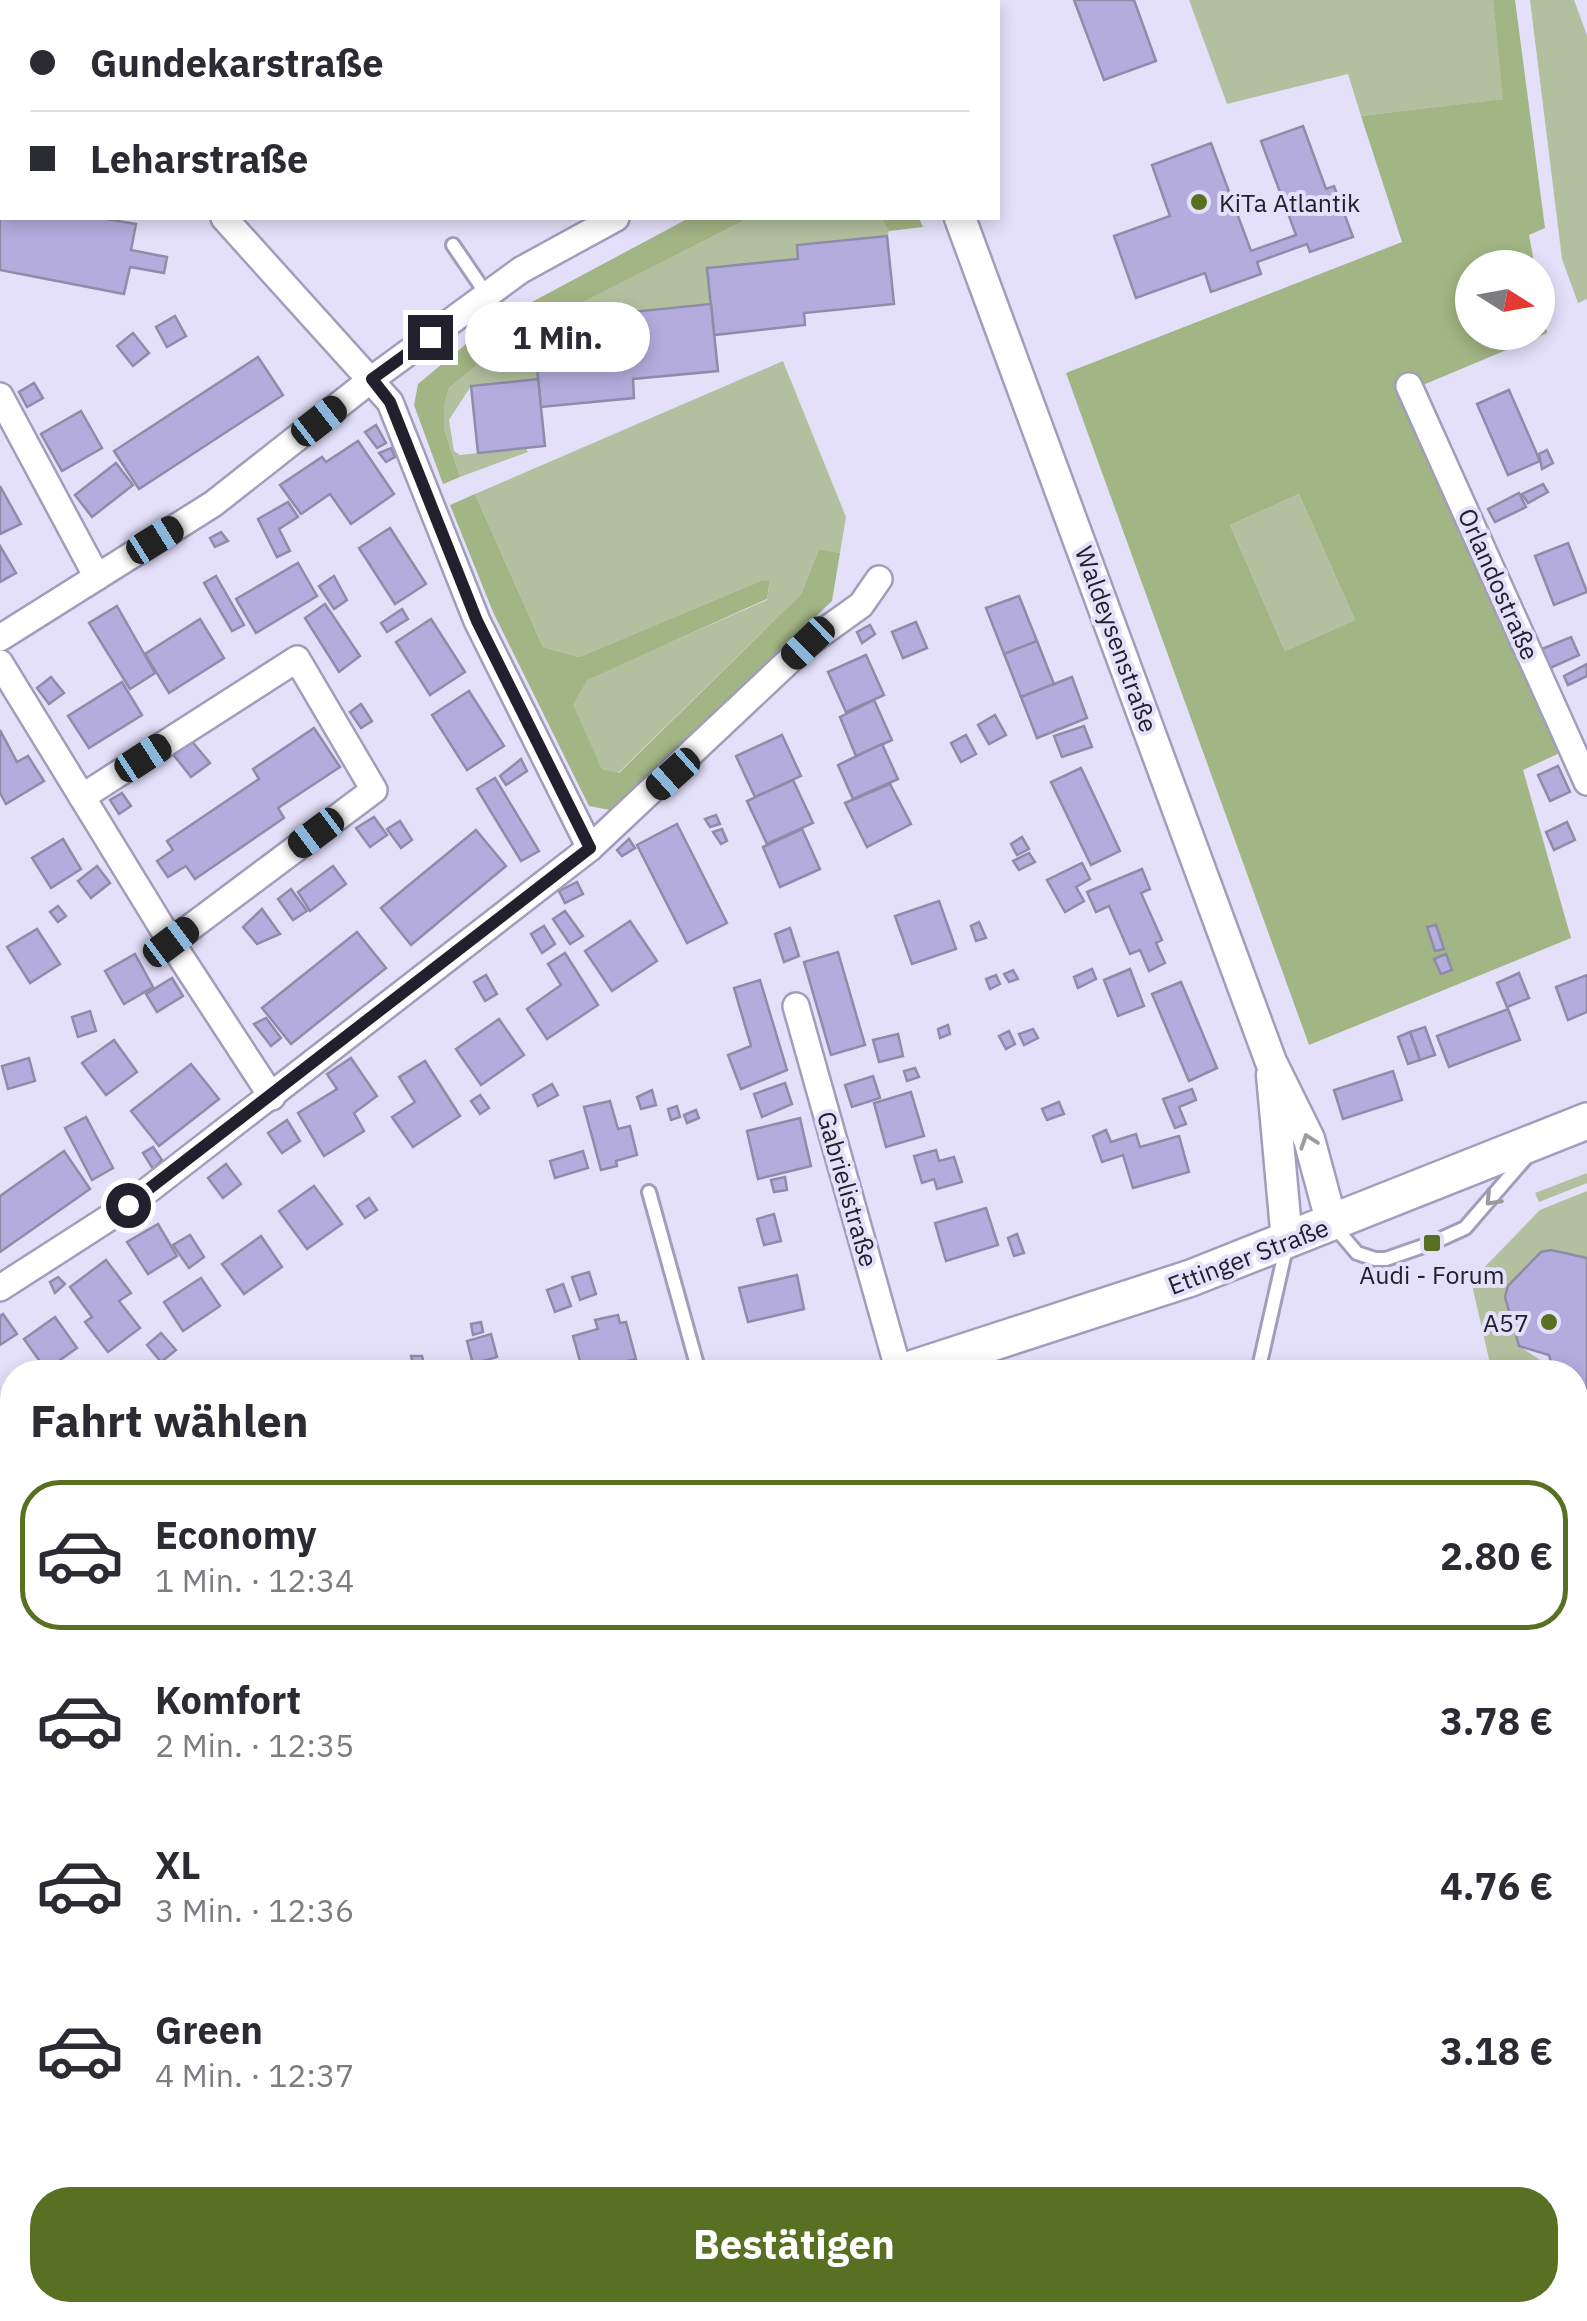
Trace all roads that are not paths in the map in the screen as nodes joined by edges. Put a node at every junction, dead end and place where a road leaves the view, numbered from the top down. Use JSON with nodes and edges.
{"nodes":[{"id":1,"x":226,"y":220,"type":"edge"},
{"id":2,"x":612,"y":220,"type":"edge"},
{"id":3,"x":961,"y":220,"type":"edge"},
{"id":4,"x":453,"y":245,"type":"dead end"},
{"id":5,"x":487,"y":294,"type":"junction"},
{"id":6,"x":372,"y":379,"type":"junction"},
{"id":7,"x":1409,"y":386,"type":"dead end"},
{"id":8,"x":0,"y":396,"type":"edge"},
{"id":9,"x":97,"y":577,"type":"junction"},
{"id":10,"x":879,"y":579,"type":"dead end"},
{"id":11,"x":0,"y":638,"type":"edge"},
{"id":12,"x":0,"y":662,"type":"edge"},
{"id":13,"x":1587,"y":782,"type":"edge"},
{"id":14,"x":82,"y":798,"type":"junction"},
{"id":15,"x":590,"y":848,"type":"junction"},
{"id":16,"x":171,"y":942,"type":"junction"},
{"id":17,"x":796,"y":1006,"type":"dead end"},
{"id":18,"x":1271,"y":1062,"type":"junction"},
{"id":19,"x":272,"y":1097,"type":"junction"},
{"id":20,"x":1587,"y":1120,"type":"edge"},
{"id":21,"x":1539,"y":1141,"type":"junction"},
{"id":22,"x":650,"y":1192,"type":"dead end"},
{"id":23,"x":1332,"y":1224,"type":"junction"},
{"id":24,"x":1287,"y":1241,"type":"junction"},
{"id":25,"x":0,"y":1288,"type":"edge"},
{"id":26,"x":696,"y":1360,"type":"edge"},
{"id":27,"x":898,"y":1360,"type":"edge"},
{"id":28,"x":939,"y":1360,"type":"edge"},
{"id":29,"x":1261,"y":1360,"type":"edge"}],
"edges":[{"from":1,"to":6,"type":"street"},
{"from":2,"to":5,"type":"street"},
{"from":3,"to":18,"type":"street","name":"Waldeysenstraße"},
{"from":4,"to":5,"type":"lane"},
{"from":5,"to":6,"type":"street"},
{"from":6,"to":9,"type":"street"},
{"from":6,"to":15,"type":"street"},
{"from":7,"to":13,"type":"street","name":"Orlandostraße"},
{"from":8,"to":9,"type":"street"},
{"from":9,"to":11,"type":"street"},
{"from":10,"to":15,"type":"street"},
{"from":12,"to":14,"type":"street"},
{"from":14,"to":16,"type":"street"},
{"from":14,"to":16,"type":"street"},
{"from":15,"to":19,"type":"street"},
{"from":16,"to":19,"type":"street"},
{"from":17,"to":27,"type":"street","name":"Gabrielistraße"},
{"from":23,"to":18,"type":"street","name":"Waldeysenstraße","one_way":true},
{"from":18,"to":24,"type":"street","name":"Waldeysenstraße"},
{"from":19,"to":25,"type":"street"},
{"from":20,"to":21,"type":"main road","name":"Ettinger Straße"},
{"from":21,"to":23,"type":"main road","name":"Ettinger Straße"},
{"from":21,"to":23,"type":"lane","one_way":true},
{"from":22,"to":26,"type":"lane"},
{"from":23,"to":24,"type":"main road","name":"Ettinger Straße"},
{"from":24,"to":28,"type":"main road","name":"Ettinger Straße"},
{"from":24,"to":29,"type":"lane"}]}
